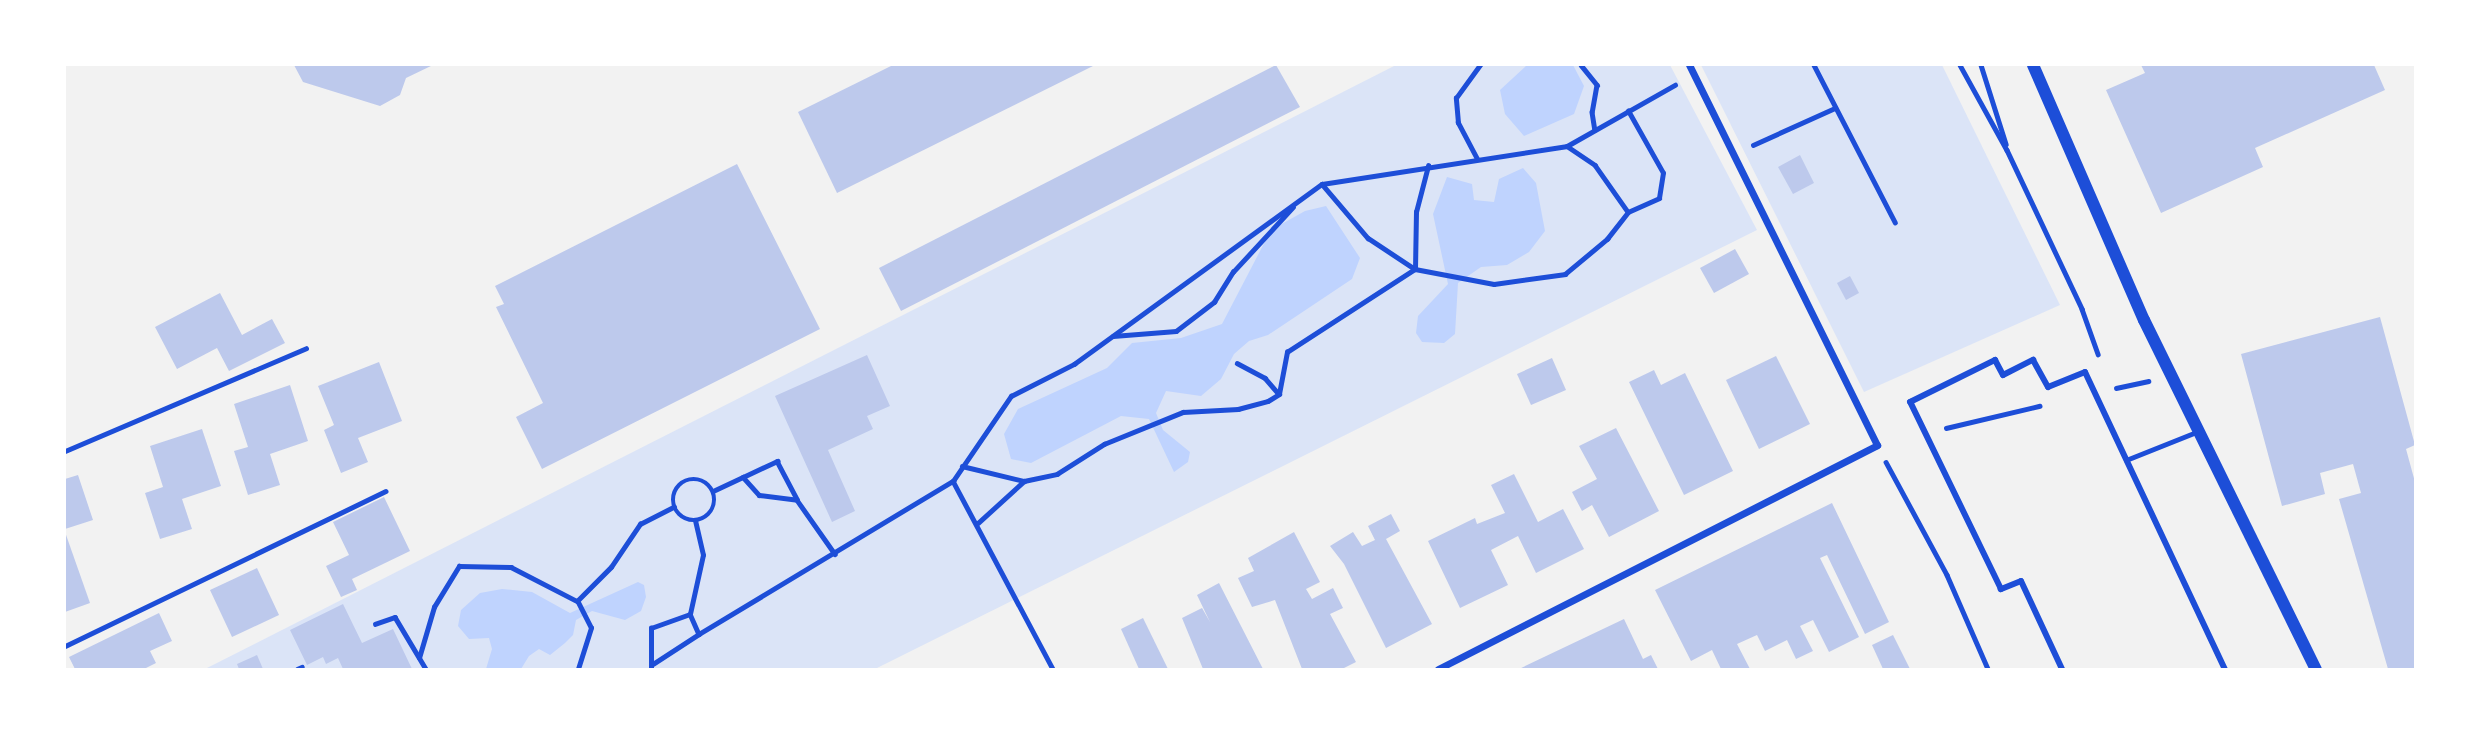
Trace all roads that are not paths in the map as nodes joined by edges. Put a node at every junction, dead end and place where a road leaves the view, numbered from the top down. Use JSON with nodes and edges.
{"nodes":[{"id":1,"x":1689,"y":65,"type":"edge"},
{"id":2,"x":2033,"y":65,"type":"edge"},
{"id":3,"x":306,"y":348,"type":"dead end"},
{"id":4,"x":2202,"y":430,"type":"junction"},
{"id":5,"x":65,"y":451,"type":"edge"},
{"id":6,"x":2126,"y":460,"type":"junction"},
{"id":7,"x":386,"y":491,"type":"dead end"},
{"id":8,"x":65,"y":646,"type":"edge"},
{"id":9,"x":1438,"y":669,"type":"edge"},
{"id":10,"x":2062,"y":669,"type":"edge"},
{"id":11,"x":2225,"y":669,"type":"edge"},
{"id":12,"x":2316,"y":669,"type":"edge"}],
"edges":[{"from":1,"to":9,"type":"street"},
{"from":2,"to":4,"type":"street"},
{"from":3,"to":5,"type":"lane"},
{"from":4,"to":6,"type":"lane"},
{"from":4,"to":12,"type":"street"},
{"from":6,"to":10,"type":"street"},
{"from":6,"to":11,"type":"street"},
{"from":7,"to":8,"type":"lane"}]}
